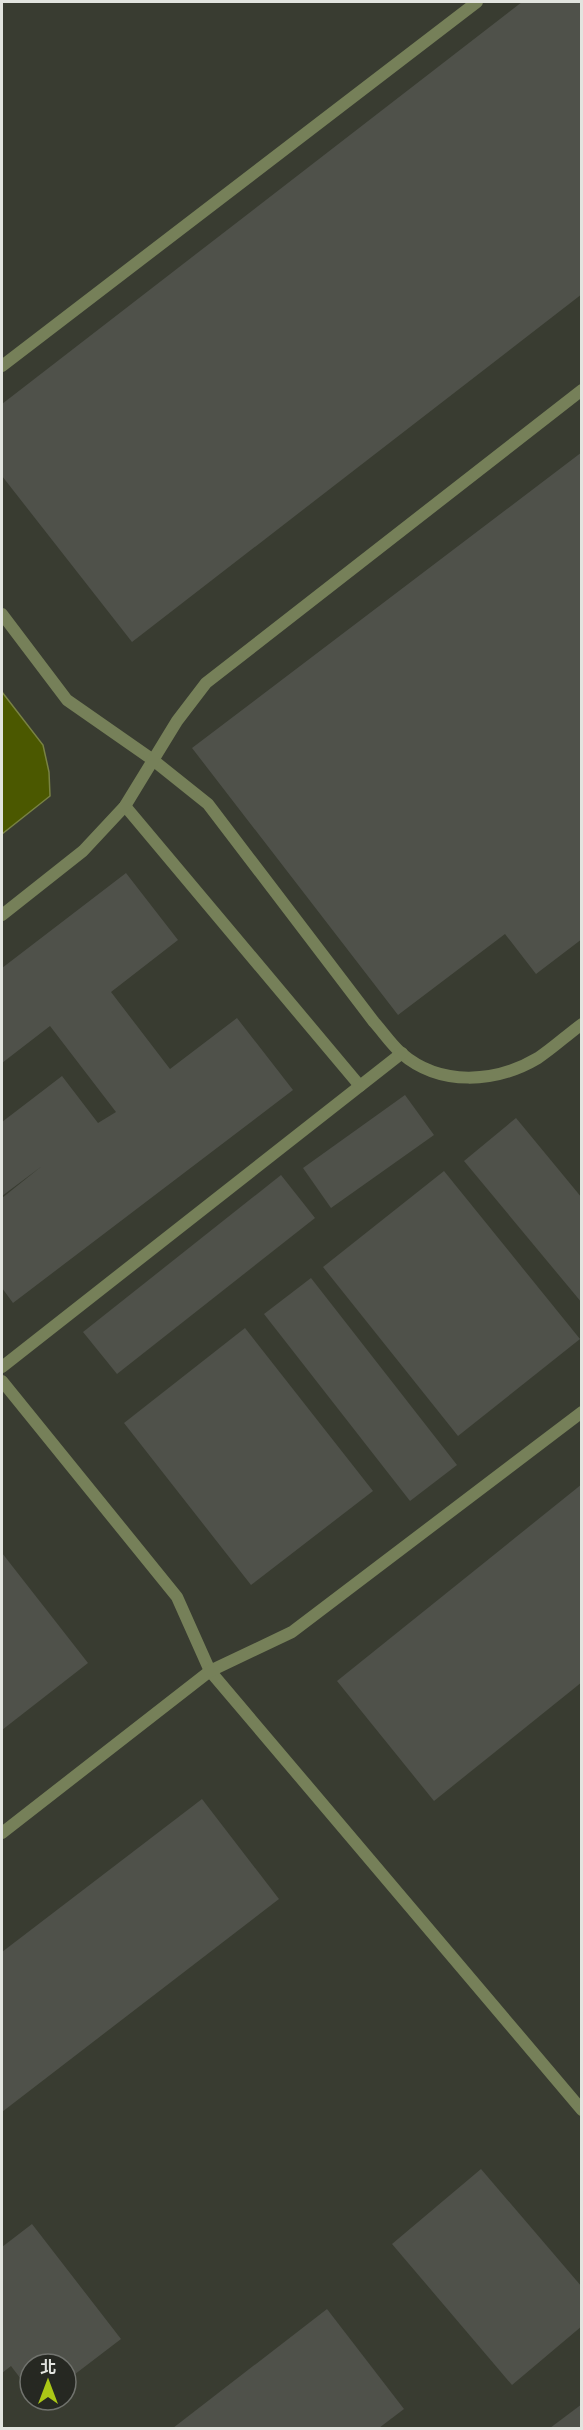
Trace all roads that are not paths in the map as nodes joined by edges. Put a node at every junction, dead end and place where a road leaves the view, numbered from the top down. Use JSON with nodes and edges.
{"nodes":[{"id":1,"x":477,"y":2,"type":"edge"},
{"id":2,"x":2,"y":366,"type":"edge"},
{"id":3,"x":582,"y":390,"type":"edge"},
{"id":4,"x":2,"y":614,"type":"edge"},
{"id":5,"x":153,"y":760,"type":"junction"},
{"id":6,"x":125,"y":806,"type":"junction"},
{"id":7,"x":2,"y":915,"type":"edge"},
{"id":8,"x":582,"y":1024,"type":"edge"},
{"id":9,"x":402,"y":1053,"type":"junction"},
{"id":10,"x":360,"y":1086,"type":"junction"},
{"id":11,"x":2,"y":1367,"type":"edge"},
{"id":12,"x":2,"y":1381,"type":"edge"},
{"id":13,"x":582,"y":1412,"type":"edge"},
{"id":14,"x":210,"y":1671,"type":"junction"},
{"id":15,"x":2,"y":1833,"type":"edge"},
{"id":16,"x":582,"y":2087,"type":"edge"},
{"id":17,"x":570,"y":2096,"type":"junction"},
{"id":18,"x":582,"y":2110,"type":"edge"}],
"edges":[{"from":1,"to":2,"type":"lane"},
{"from":3,"to":5,"type":"lane"},
{"from":4,"to":5,"type":"lane"},
{"from":5,"to":6,"type":"lane"},
{"from":5,"to":9,"type":"lane"},
{"from":6,"to":7,"type":"lane"},
{"from":6,"to":10,"type":"lane"},
{"from":8,"to":9,"type":"lane"},
{"from":9,"to":10,"type":"lane"},
{"from":10,"to":11,"type":"lane"},
{"from":12,"to":14,"type":"lane"},
{"from":13,"to":14,"type":"lane"},
{"from":14,"to":15,"type":"lane"},
{"from":14,"to":17,"type":"lane"},
{"from":16,"to":17,"type":"lane"},
{"from":17,"to":18,"type":"lane"}]}
